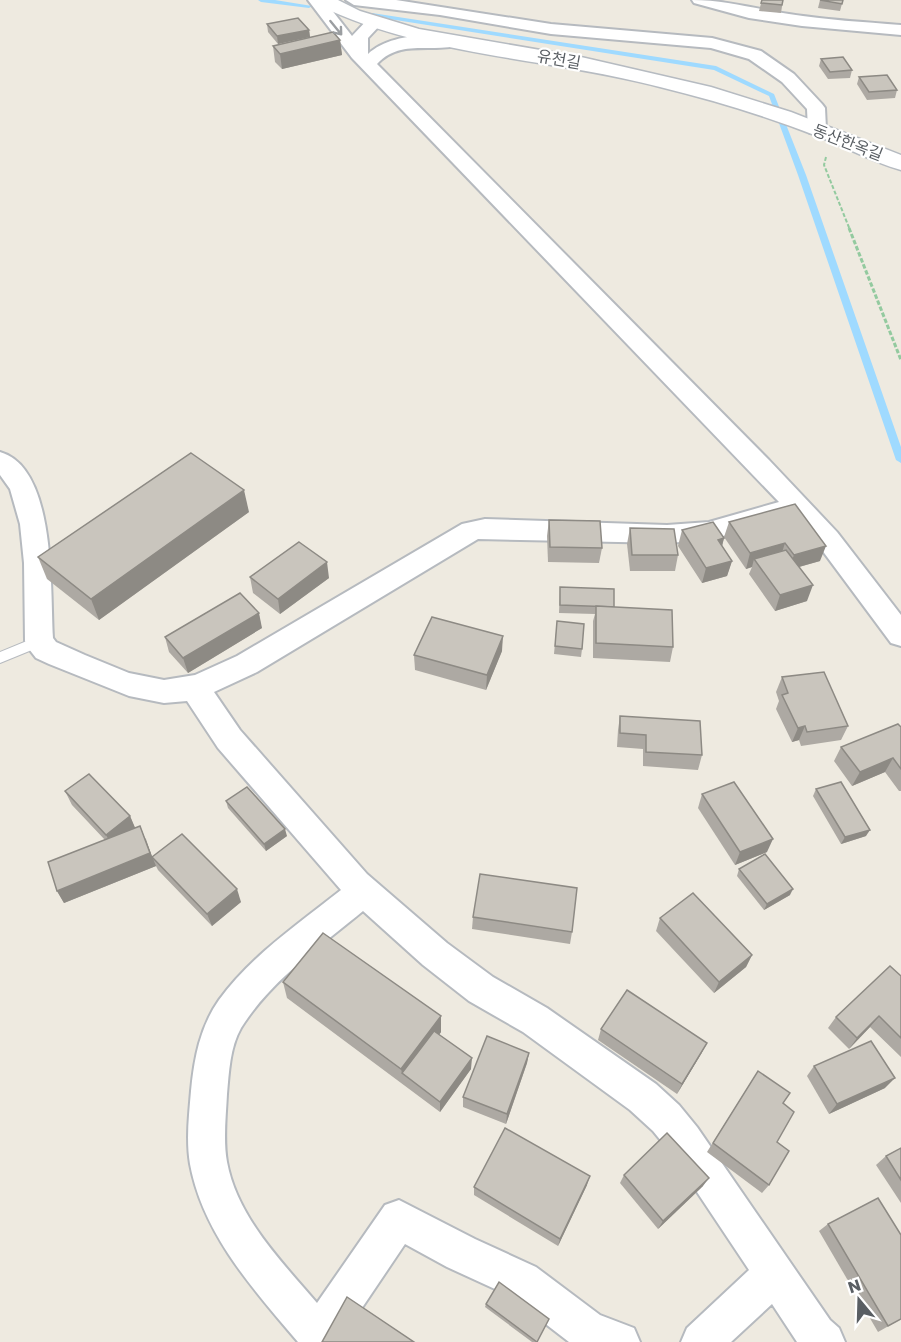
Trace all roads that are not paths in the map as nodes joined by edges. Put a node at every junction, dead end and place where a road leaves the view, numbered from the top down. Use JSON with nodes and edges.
{"nodes":[{"id":1,"x":316,"y":0,"type":"edge"},
{"id":2,"x":323,"y":0,"type":"edge"},
{"id":3,"x":354,"y":0,"type":"edge"},
{"id":4,"x":419,"y":0,"type":"edge"},
{"id":5,"x":700,"y":0,"type":"edge"},
{"id":6,"x":380,"y":13,"type":"junction"},
{"id":7,"x":901,"y":30,"type":"edge"},
{"id":8,"x":449,"y":42,"type":"junction"},
{"id":9,"x":363,"y":59,"type":"junction"},
{"id":10,"x":795,"y":122,"type":"joint"},
{"id":11,"x":816,"y":129,"type":"junction"},
{"id":12,"x":901,"y":163,"type":"edge"},
{"id":13,"x":0,"y":460,"type":"edge"},
{"id":14,"x":797,"y":506,"type":"junction"},
{"id":15,"x":901,"y":635,"type":"edge"},
{"id":16,"x":39,"y":640,"type":"junction"},
{"id":17,"x":0,"y":658,"type":"edge"},
{"id":18,"x":194,"y":687,"type":"junction"},
{"id":19,"x":364,"y":891,"type":"junction"},
{"id":20,"x":774,"y":1274,"type":"junction"},
{"id":21,"x":620,"y":1342,"type":"edge"},
{"id":22,"x":701,"y":1342,"type":"edge"},
{"id":23,"x":825,"y":1342,"type":"edge"}],
"edges":[{"from":1,"to":9,"type":"street","one_way":true},
{"from":2,"to":6,"type":"street","name":"유천길"},
{"from":3,"to":6,"type":"street"},
{"from":4,"to":6,"type":"street"},
{"from":5,"to":7,"type":"street"},
{"from":6,"to":8,"type":"street","name":"유천길"},
{"from":6,"to":9,"type":"street"},
{"from":6,"to":11,"type":"street"},
{"from":8,"to":9,"type":"street"},
{"from":8,"to":10,"type":"street","name":"유천길"},
{"from":9,"to":14,"type":"street"},
{"from":10,"to":11,"type":"street","name":"동산한옥길"},
{"from":11,"to":12,"type":"street","name":"동산한옥길"},
{"from":13,"to":16,"type":"street"},
{"from":14,"to":15,"type":"street"},
{"from":14,"to":18,"type":"street"},
{"from":16,"to":17,"type":"lane"},
{"from":16,"to":18,"type":"street"},
{"from":18,"to":19,"type":"street"},
{"from":19,"to":20,"type":"street"},
{"from":19,"to":21,"type":"street"},
{"from":20,"to":22,"type":"street"},
{"from":20,"to":23,"type":"street"}]}
